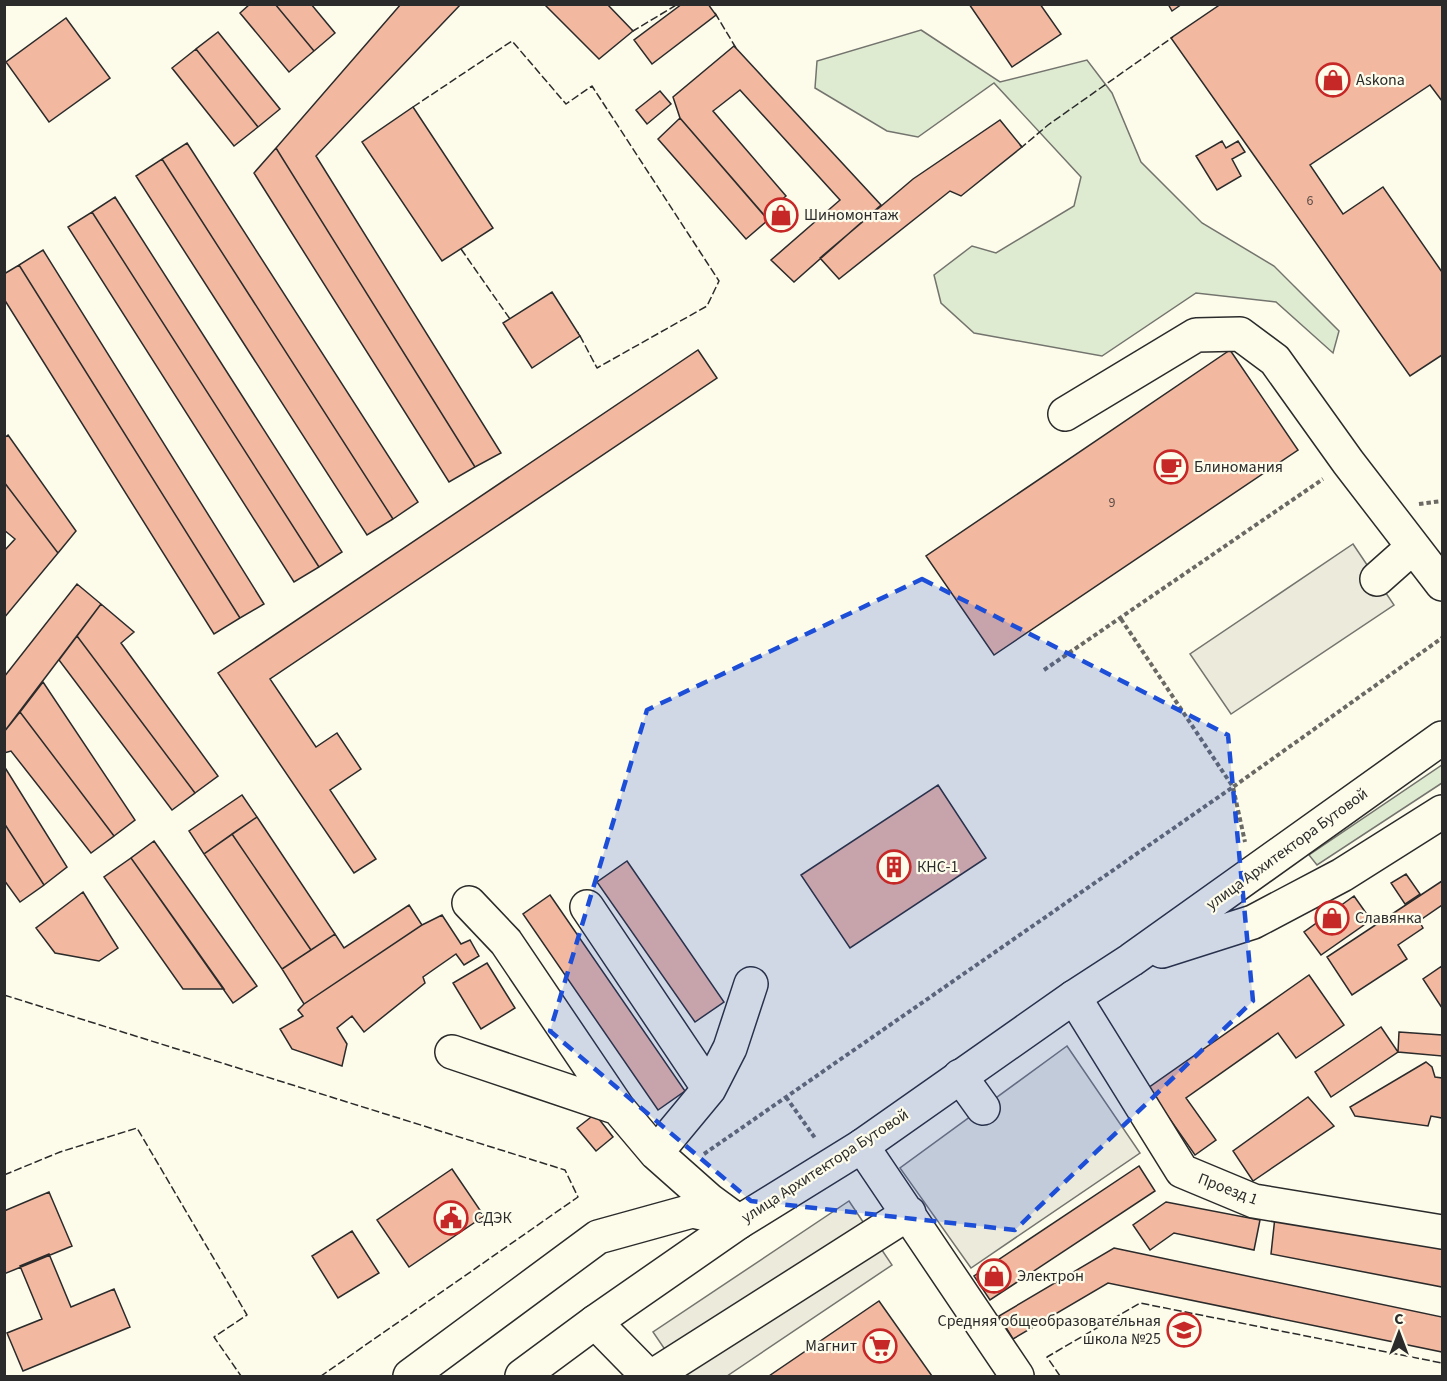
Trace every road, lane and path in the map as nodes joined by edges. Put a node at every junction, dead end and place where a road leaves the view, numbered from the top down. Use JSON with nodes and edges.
{"nodes":[{"id":1,"x":1065,"y":414,"type":"dead end"},
{"id":2,"x":1348,"y":462,"type":"junction"},
{"id":3,"x":1413,"y":547,"type":"junction"},
{"id":4,"x":1377,"y":579,"type":"dead end"},
{"id":5,"x":1443,"y":584,"type":"edge"},
{"id":6,"x":1121,"y":619,"type":"junction"},
{"id":7,"x":1443,"y":638,"type":"edge"},
{"id":8,"x":1044,"y":670,"type":"dead end"},
{"id":9,"x":1443,"y":738,"type":"edge"},
{"id":10,"x":1233,"y":787,"type":"junction"},
{"id":11,"x":1443,"y":812,"type":"edge"},
{"id":12,"x":469,"y":903,"type":"dead end"},
{"id":13,"x":587,"y":908,"type":"dead end"},
{"id":14,"x":1131,"y":960,"type":"junction"},
{"id":15,"x":751,"y":984,"type":"dead end"},
{"id":16,"x":1074,"y":996,"type":"junction"},
{"id":17,"x":452,"y":1052,"type":"dead end"},
{"id":18,"x":960,"y":1076,"type":"junction"},
{"id":19,"x":709,"y":1089,"type":"junction"},
{"id":20,"x":618,"y":1108,"type":"junction"},
{"id":21,"x":983,"y":1108,"type":"dead end"},
{"id":22,"x":862,"y":1146,"type":"junction"},
{"id":23,"x":667,"y":1163,"type":"junction"},
{"id":24,"x":909,"y":1213,"type":"junction"},
{"id":25,"x":739,"y":1222,"type":"junction"},
{"id":26,"x":1443,"y":1232,"type":"edge"},
{"id":27,"x":595,"y":1322,"type":"junction"},
{"id":28,"x":410,"y":1377,"type":"edge"},
{"id":29,"x":522,"y":1377,"type":"edge"},
{"id":30,"x":648,"y":1377,"type":"edge"},
{"id":31,"x":653,"y":1377,"type":"edge"},
{"id":32,"x":1017,"y":1377,"type":"edge"}],
"edges":[{"from":1,"to":2,"type":"main road"},
{"from":2,"to":3,"type":"main road"},
{"from":2,"to":6,"type":"path"},
{"from":3,"to":4,"type":"main road"},
{"from":3,"to":5,"type":"main road"},
{"from":6,"to":8,"type":"path"},
{"from":6,"to":10,"type":"path"},
{"from":7,"to":10,"type":"path"},
{"from":9,"to":14,"type":"main road","name":"улица Архитектора Бутовой"},
{"from":10,"to":23,"type":"path"},
{"from":11,"to":14,"type":"main road","name":"улица Архитектора Бутовой"},
{"from":12,"to":20,"type":"main road"},
{"from":13,"to":19,"type":"main road"},
{"from":14,"to":16,"type":"main road","name":"улица Архитектора Бутовой"},
{"from":15,"to":19,"type":"main road"},
{"from":16,"to":18,"type":"main road","name":"улица Архитектора Бутовой"},
{"from":16,"to":26,"type":"main road","name":"Проезд 1"},
{"from":17,"to":20,"type":"main road"},
{"from":18,"to":21,"type":"main road"},
{"from":18,"to":22,"type":"main road","name":"улица Архитектора Бутовой"},
{"from":19,"to":23,"type":"main road"},
{"from":20,"to":23,"type":"main road"},
{"from":22,"to":24,"type":"main road"},
{"from":22,"to":25,"type":"main road","name":"улица Архитектора Бутовой"},
{"from":23,"to":25,"type":"main road"},
{"from":24,"to":31,"type":"main road"},
{"from":24,"to":32,"type":"main road"},
{"from":25,"to":27,"type":"main road","name":"улица Архитектора Бутовой"},
{"from":25,"to":28,"type":"main road"},
{"from":27,"to":29,"type":"main road","name":"улица Архитектора Бутовой"},
{"from":27,"to":30,"type":"main road"}]}
